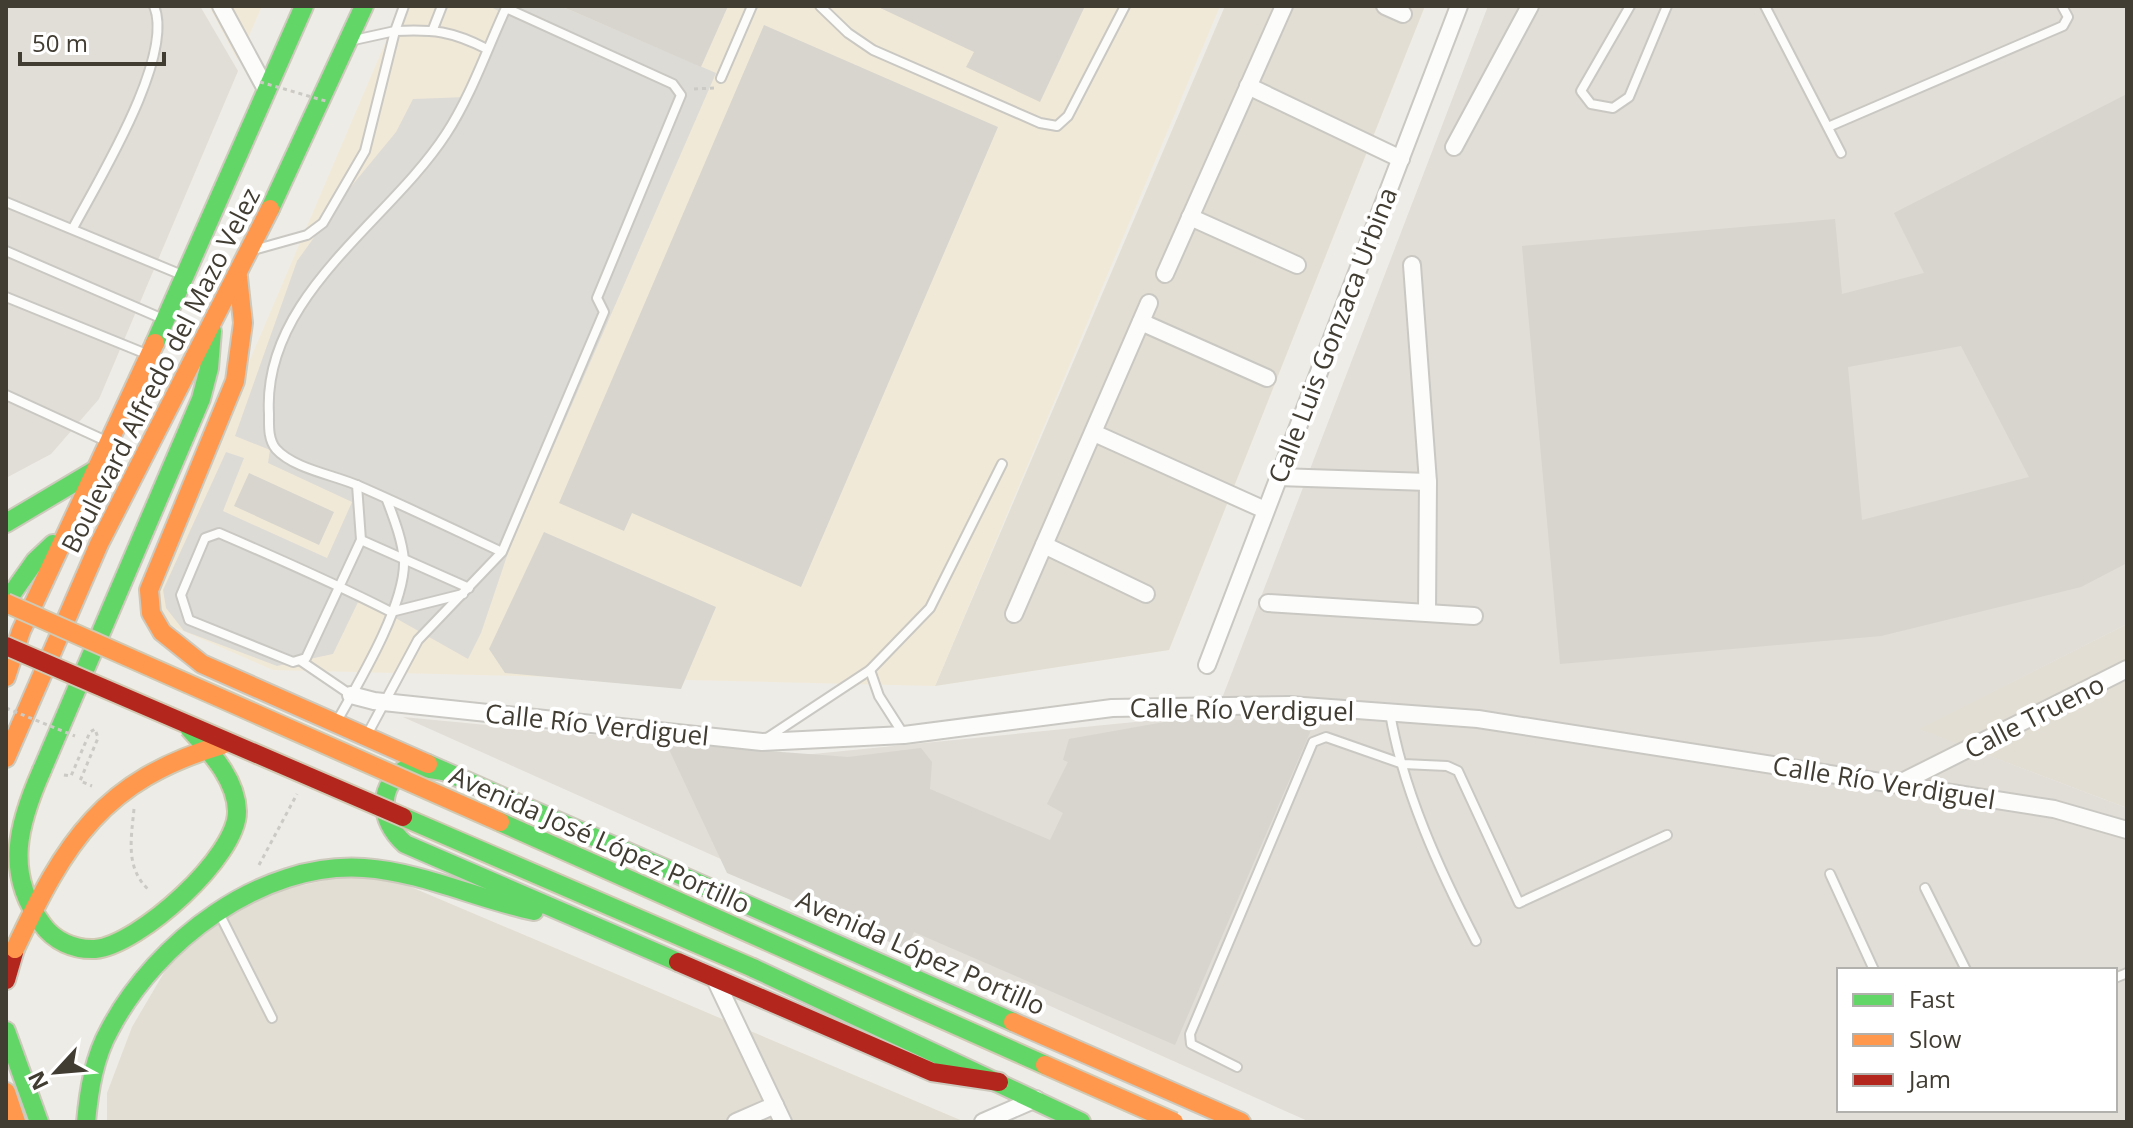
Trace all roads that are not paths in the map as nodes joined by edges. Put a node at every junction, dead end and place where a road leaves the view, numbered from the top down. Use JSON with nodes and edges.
{"nodes":[{"id":1,"x":154,"y":6,"type":"edge"},
{"id":2,"x":221,"y":6,"type":"edge"},
{"id":3,"x":304,"y":6,"type":"edge"},
{"id":4,"x":364,"y":6,"type":"edge"},
{"id":5,"x":404,"y":6,"type":"edge"},
{"id":6,"x":442,"y":6,"type":"edge"},
{"id":7,"x":752,"y":6,"type":"edge"},
{"id":8,"x":820,"y":6,"type":"edge"},
{"id":9,"x":1125,"y":6,"type":"edge"},
{"id":10,"x":1284,"y":6,"type":"edge"},
{"id":11,"x":1385,"y":6,"type":"edge"},
{"id":12,"x":1459,"y":6,"type":"edge"},
{"id":13,"x":1530,"y":6,"type":"edge"},
{"id":14,"x":1630,"y":6,"type":"edge"},
{"id":15,"x":1667,"y":6,"type":"edge"},
{"id":16,"x":1765,"y":6,"type":"edge"},
{"id":17,"x":2062,"y":6,"type":"edge"},
{"id":18,"x":505,"y":7,"type":"edge"},
{"id":19,"x":1403,"y":14,"type":"dead end"},
{"id":20,"x":433,"y":29,"type":"junction"},
{"id":21,"x":395,"y":31,"type":"junction"},
{"id":22,"x":349,"y":41,"type":"junction"},
{"id":23,"x":487,"y":49,"type":"junction"},
{"id":24,"x":721,"y":78,"type":"road end"},
{"id":25,"x":263,"y":86,"type":"junction"},
{"id":26,"x":1248,"y":86,"type":"junction"},
{"id":27,"x":1828,"y":127,"type":"junction"},
{"id":28,"x":1454,"y":147,"type":"dead end"},
{"id":29,"x":1841,"y":153,"type":"dead end"},
{"id":30,"x":1401,"y":159,"type":"junction"},
{"id":31,"x":6,"y":202,"type":"edge"},
{"id":32,"x":1190,"y":217,"type":"junction"},
{"id":33,"x":73,"y":228,"type":"junction"},
{"id":34,"x":6,"y":251,"type":"edge"},
{"id":35,"x":250,"y":251,"type":"junction"},
{"id":36,"x":1297,"y":265,"type":"dead end"},
{"id":37,"x":1412,"y":265,"type":"dead end"},
{"id":38,"x":1165,"y":274,"type":"dead end"},
{"id":39,"x":183,"y":276,"type":"junction"},
{"id":40,"x":238,"y":277,"type":"junction"},
{"id":41,"x":6,"y":297,"type":"edge"},
{"id":42,"x":1149,"y":303,"type":"dead end"},
{"id":43,"x":164,"y":319,"type":"junction"},
{"id":44,"x":212,"y":321,"type":"junction"},
{"id":45,"x":1141,"y":322,"type":"junction"},
{"id":46,"x":148,"y":356,"type":"junction"},
{"id":47,"x":1267,"y":378,"type":"dead end"},
{"id":48,"x":6,"y":395,"type":"edge"},
{"id":49,"x":1094,"y":433,"type":"junction"},
{"id":50,"x":110,"y":444,"type":"junction"},
{"id":51,"x":1002,"y":464,"type":"dead end"},
{"id":52,"x":97,"y":469,"type":"junction"},
{"id":53,"x":1278,"y":477,"type":"junction"},
{"id":54,"x":1428,"y":482,"type":"junction"},
{"id":55,"x":357,"y":485,"type":"junction"},
{"id":56,"x":386,"y":499,"type":"junction"},
{"id":57,"x":1265,"y":510,"type":"junction"},
{"id":58,"x":6,"y":523,"type":"edge"},
{"id":59,"x":65,"y":534,"type":"junction"},
{"id":60,"x":361,"y":540,"type":"junction"},
{"id":61,"x":1044,"y":545,"type":"junction"},
{"id":62,"x":502,"y":552,"type":"junction"},
{"id":63,"x":404,"y":558,"type":"junction"},
{"id":64,"x":338,"y":585,"type":"junction"},
{"id":65,"x":466,"y":591,"type":"junction"},
{"id":66,"x":1146,"y":594,"type":"dead end"},
{"id":67,"x":6,"y":602,"type":"edge"},
{"id":68,"x":1268,"y":603,"type":"dead end"},
{"id":69,"x":391,"y":612,"type":"junction"},
{"id":70,"x":1427,"y":612,"type":"junction"},
{"id":71,"x":1014,"y":614,"type":"dead end"},
{"id":72,"x":1474,"y":616,"type":"dead end"},
{"id":73,"x":6,"y":646,"type":"edge"},
{"id":74,"x":301,"y":661,"type":"junction"},
{"id":75,"x":1207,"y":665,"type":"dead end"},
{"id":76,"x":2127,"y":669,"type":"edge"},
{"id":77,"x":870,"y":670,"type":"junction"},
{"id":78,"x":6,"y":677,"type":"edge"},
{"id":79,"x":351,"y":695,"type":"junction"},
{"id":80,"x":386,"y":701,"type":"junction"},
{"id":81,"x":1389,"y":712,"type":"junction"},
{"id":82,"x":184,"y":722,"type":"junction"},
{"id":83,"x":336,"y":723,"type":"junction"},
{"id":84,"x":904,"y":735,"type":"junction"},
{"id":85,"x":367,"y":737,"type":"junction"},
{"id":86,"x":762,"y":742,"type":"junction"},
{"id":87,"x":344,"y":753,"type":"junction"},
{"id":88,"x":6,"y":758,"type":"edge"},
{"id":89,"x":1403,"y":764,"type":"junction"},
{"id":90,"x":443,"y":771,"type":"junction"},
{"id":91,"x":1898,"y":784,"type":"junction"},
{"id":92,"x":2127,"y":830,"type":"edge"},
{"id":93,"x":1667,"y":835,"type":"dead end"},
{"id":94,"x":1830,"y":874,"type":"dead end"},
{"id":95,"x":1925,"y":888,"type":"dead end"},
{"id":96,"x":219,"y":913,"type":"junction"},
{"id":97,"x":565,"y":915,"type":"junction"},
{"id":98,"x":1476,"y":941,"type":"dead end"},
{"id":99,"x":1873,"y":968,"type":"edge"},
{"id":100,"x":1965,"y":968,"type":"edge"},
{"id":101,"x":715,"y":978,"type":"junction"},
{"id":102,"x":6,"y":980,"type":"edge"},
{"id":103,"x":272,"y":1018,"type":"dead end"},
{"id":104,"x":6,"y":1031,"type":"edge"},
{"id":105,"x":1237,"y":1067,"type":"dead end"},
{"id":106,"x":999,"y":1082,"type":"junction"},
{"id":107,"x":6,"y":1092,"type":"edge"},
{"id":108,"x":1036,"y":1099,"type":"junction"},
{"id":109,"x":775,"y":1105,"type":"junction"},
{"id":110,"x":16,"y":1122,"type":"edge"},
{"id":111,"x":39,"y":1122,"type":"edge"},
{"id":112,"x":86,"y":1122,"type":"edge"},
{"id":113,"x":736,"y":1122,"type":"edge"},
{"id":114,"x":783,"y":1122,"type":"edge"},
{"id":115,"x":983,"y":1122,"type":"edge"},
{"id":116,"x":1081,"y":1122,"type":"edge"},
{"id":117,"x":1174,"y":1122,"type":"edge"},
{"id":118,"x":1241,"y":1122,"type":"edge"}],
"edges":[{"from":1,"to":33,"type":"lane"},
{"from":2,"to":25,"type":"street"},
{"from":3,"to":25,"type":"main road","name":"Boulevard Alfredo del Mazo Velez"},
{"from":4,"to":22,"type":"main road","name":"Boulevard Alfredo del Mazo Velez"},
{"from":5,"to":21,"type":"lane"},
{"from":6,"to":20,"type":"lane"},
{"from":7,"to":24,"type":"lane"},
{"from":8,"to":9,"type":"lane"},
{"from":10,"to":26,"type":"street"},
{"from":11,"to":19,"type":"street"},
{"from":12,"to":30,"type":"street","name":"Calle Luis Gonzaca Urbina"},
{"from":13,"to":28,"type":"street"},
{"from":14,"to":15,"type":"lane"},
{"from":16,"to":27,"type":"lane"},
{"from":17,"to":27,"type":"lane"},
{"from":18,"to":23,"type":"lane"},
{"from":18,"to":62,"type":"lane"},
{"from":20,"to":21,"type":"lane"},
{"from":20,"to":23,"type":"lane"},
{"from":21,"to":22,"type":"lane"},
{"from":21,"to":35,"type":"lane"},
{"from":22,"to":35,"type":"main road","name":"Boulevard Alfredo del Mazo Velez"},
{"from":23,"to":55,"type":"lane"},
{"from":25,"to":39,"type":"main road","name":"Boulevard Alfredo del Mazo Velez"},
{"from":26,"to":30,"type":"street"},
{"from":26,"to":32,"type":"street"},
{"from":27,"to":29,"type":"lane"},
{"from":30,"to":53,"type":"street","name":"Calle Luis Gonzaca Urbina"},
{"from":31,"to":33,"type":"lane"},
{"from":32,"to":36,"type":"street"},
{"from":32,"to":38,"type":"street"},
{"from":33,"to":39,"type":"lane"},
{"from":34,"to":43,"type":"lane"},
{"from":35,"to":40,"type":"main road","name":"Boulevard Alfredo del Mazo Velez"},
{"from":37,"to":54,"type":"street"},
{"from":39,"to":43,"type":"main road","name":"Boulevard Alfredo del Mazo Velez"},
{"from":40,"to":44,"type":"main road","name":"Boulevard Alfredo del Mazo Velez"},
{"from":40,"to":83,"type":"main road","name":"Avenida López Portillo"},
{"from":41,"to":46,"type":"lane"},
{"from":42,"to":45,"type":"street"},
{"from":43,"to":46,"type":"main road","name":"Boulevard Alfredo del Mazo Velez"},
{"from":44,"to":82,"type":"main road","bridge":true},
{"from":44,"to":88,"type":"main road","name":"Boulevard Alfredo del Mazo Velez"},
{"from":45,"to":47,"type":"street"},
{"from":45,"to":49,"type":"street"},
{"from":46,"to":50,"type":"main road","name":"Boulevard Alfredo del Mazo Velez"},
{"from":48,"to":50,"type":"lane"},
{"from":49,"to":57,"type":"street"},
{"from":49,"to":61,"type":"street"},
{"from":50,"to":52,"type":"main road","name":"Boulevard Alfredo del Mazo Velez"},
{"from":51,"to":77,"type":"lane"},
{"from":52,"to":58,"type":"main road"},
{"from":52,"to":59,"type":"main road","name":"Boulevard Alfredo del Mazo Velez"},
{"from":53,"to":54,"type":"street"},
{"from":53,"to":57,"type":"street","name":"Calle Luis Gonzaca Urbina"},
{"from":54,"to":70,"type":"street"},
{"from":55,"to":56,"type":"lane"},
{"from":55,"to":60,"type":"lane"},
{"from":56,"to":62,"type":"lane"},
{"from":56,"to":63,"type":"lane"},
{"from":57,"to":75,"type":"street","name":"Calle Luis Gonzaca Urbina"},
{"from":59,"to":67,"type":"main road"},
{"from":59,"to":78,"type":"main road","name":"Boulevard Alfredo del Mazo Velez"},
{"from":60,"to":63,"type":"lane"},
{"from":60,"to":64,"type":"lane"},
{"from":61,"to":66,"type":"street"},
{"from":61,"to":71,"type":"street"},
{"from":62,"to":65,"type":"lane"},
{"from":63,"to":65,"type":"lane"},
{"from":63,"to":69,"type":"lane"},
{"from":64,"to":69,"type":"lane"},
{"from":64,"to":74,"type":"lane"},
{"from":64,"to":74,"type":"lane"},
{"from":65,"to":69,"type":"lane"},
{"from":65,"to":80,"type":"lane"},
{"from":67,"to":87,"type":"main road","name":"Avenida José López Portillo","bridge":true},
{"from":68,"to":70,"type":"street"},
{"from":69,"to":79,"type":"lane"},
{"from":70,"to":72,"type":"street"},
{"from":73,"to":82,"type":"main road","bridge":true},
{"from":74,"to":79,"type":"lane"},
{"from":76,"to":91,"type":"street","name":"Calle Trueno"},
{"from":77,"to":84,"type":"lane"},
{"from":77,"to":86,"type":"lane"},
{"from":79,"to":80,"type":"street","name":"Calle Río Verdiguel"},
{"from":79,"to":83,"type":"lane"},
{"from":80,"to":85,"type":"lane"},
{"from":80,"to":86,"type":"street","name":"Calle Río Verdiguel"},
{"from":81,"to":84,"type":"street","name":"Calle Río Verdiguel"},
{"from":81,"to":89,"type":"lane"},
{"from":81,"to":91,"type":"street","name":"Calle Río Verdiguel"},
{"from":82,"to":106,"type":"main road","bridge":true},
{"from":83,"to":85,"type":"main road","name":"Avenida López Portillo"},
{"from":84,"to":86,"type":"street","name":"Calle Río Verdiguel"},
{"from":85,"to":90,"type":"main road","name":"Avenida López Portillo"},
{"from":87,"to":102,"type":"main road","bridge":true},
{"from":87,"to":117,"type":"main road","name":"Avenida José López Portillo","bridge":true},
{"from":89,"to":93,"type":"lane"},
{"from":89,"to":98,"type":"lane"},
{"from":89,"to":105,"type":"lane"},
{"from":90,"to":97,"type":"main road"},
{"from":90,"to":118,"type":"main road","name":"Avenida López Portillo"},
{"from":91,"to":92,"type":"street","name":"Calle Río Verdiguel"},
{"from":94,"to":99,"type":"lane"},
{"from":95,"to":100,"type":"lane"},
{"from":96,"to":97,"type":"main road"},
{"from":96,"to":103,"type":"lane"},
{"from":96,"to":112,"type":"main road"},
{"from":97,"to":101,"type":"main road"},
{"from":101,"to":106,"type":"main road"},
{"from":101,"to":109,"type":"street"},
{"from":104,"to":111,"type":"main road"},
{"from":106,"to":108,"type":"main road"},
{"from":107,"to":110,"type":"main road"},
{"from":108,"to":115,"type":"street"},
{"from":108,"to":116,"type":"main road"},
{"from":109,"to":113,"type":"street"},
{"from":109,"to":114,"type":"street"}]}
